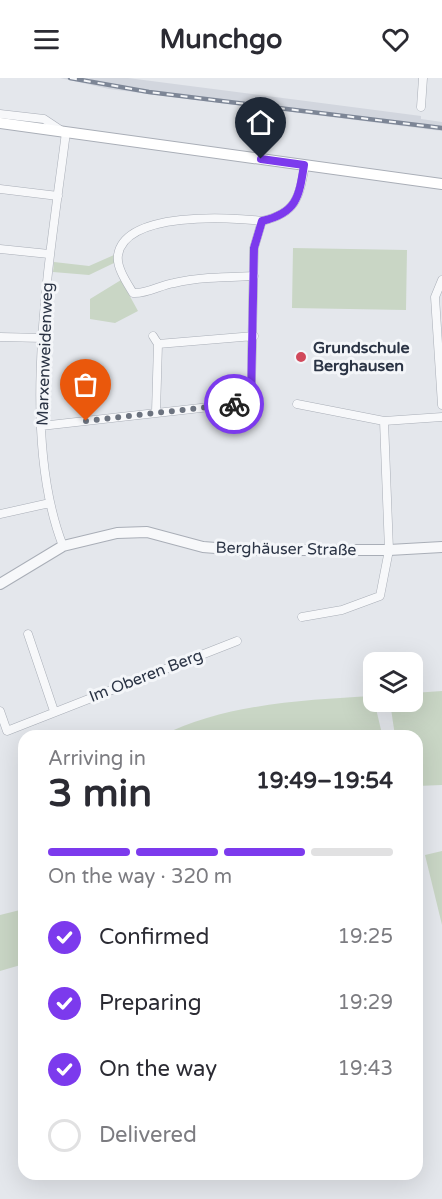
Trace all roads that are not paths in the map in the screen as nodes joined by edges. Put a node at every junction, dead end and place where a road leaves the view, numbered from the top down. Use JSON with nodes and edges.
{"nodes":[{"id":1,"x":423,"y":78,"type":"edge"},
{"id":2,"x":421,"y":107,"type":"dead end"},
{"id":3,"x":0,"y":114,"type":"edge"},
{"id":4,"x":0,"y":123,"type":"edge"},
{"id":5,"x":64,"y":132,"type":"junction"},
{"id":6,"x":304,"y":165,"type":"junction"},
{"id":7,"x":442,"y":184,"type":"edge"},
{"id":8,"x":0,"y":189,"type":"edge"},
{"id":9,"x":58,"y":196,"type":"junction"},
{"id":10,"x":262,"y":221,"type":"junction"},
{"id":11,"x":0,"y":249,"type":"edge"},
{"id":12,"x":49,"y":254,"type":"junction"},
{"id":13,"x":254,"y":276,"type":"junction"},
{"id":14,"x":442,"y":280,"type":"edge"},
{"id":15,"x":153,"y":336,"type":"dead end"},
{"id":16,"x":254,"y":336,"type":"junction"},
{"id":17,"x":0,"y":337,"type":"edge"},
{"id":18,"x":43,"y":338,"type":"junction"},
{"id":19,"x":158,"y":344,"type":"junction"},
{"id":20,"x":297,"y":404,"type":"dead end"},
{"id":21,"x":442,"y":405,"type":"edge"},
{"id":22,"x":156,"y":412,"type":"junction"},
{"id":23,"x":442,"y":417,"type":"edge"},
{"id":24,"x":384,"y":422,"type":"junction"},
{"id":25,"x":41,"y":426,"type":"junction"},
{"id":26,"x":50,"y":503,"type":"junction"},
{"id":27,"x":0,"y":514,"type":"edge"},
{"id":28,"x":63,"y":546,"type":"junction"},
{"id":29,"x":442,"y":547,"type":"edge"},
{"id":30,"x":388,"y":550,"type":"junction"},
{"id":31,"x":0,"y":584,"type":"edge"},
{"id":32,"x":302,"y":617,"type":"dead end"},
{"id":33,"x":28,"y":634,"type":"dead end"},
{"id":34,"x":237,"y":641,"type":"dead end"},
{"id":35,"x":0,"y":711,"type":"edge"},
{"id":36,"x":54,"y":711,"type":"junction"},
{"id":37,"x":3,"y":733,"type":"edge"}],
"edges":[{"from":1,"to":2,"type":"street"},
{"from":3,"to":5,"type":"street"},
{"from":4,"to":5,"type":"main road"},
{"from":5,"to":6,"type":"main road"},
{"from":5,"to":9,"type":"street","name":"Marxenweidenweg"},
{"from":6,"to":7,"type":"main road"},
{"from":6,"to":10,"type":"street"},
{"from":8,"to":9,"type":"street"},
{"from":9,"to":12,"type":"street","name":"Marxenweidenweg"},
{"from":10,"to":13,"type":"street"},
{"from":10,"to":13,"type":"street"},
{"from":11,"to":12,"type":"street"},
{"from":12,"to":18,"type":"street","name":"Marxenweidenweg"},
{"from":13,"to":16,"type":"street"},
{"from":14,"to":21,"type":"street"},
{"from":15,"to":19,"type":"street"},
{"from":16,"to":19,"type":"street"},
{"from":16,"to":22,"type":"street"},
{"from":17,"to":18,"type":"street"},
{"from":18,"to":25,"type":"street","name":"Marxenweidenweg"},
{"from":19,"to":22,"type":"street"},
{"from":20,"to":24,"type":"street"},
{"from":22,"to":25,"type":"street"},
{"from":23,"to":24,"type":"street"},
{"from":24,"to":30,"type":"street"},
{"from":25,"to":26,"type":"street","name":"Marxenweidenweg"},
{"from":26,"to":27,"type":"street"},
{"from":26,"to":28,"type":"street","name":"Marxenweidenweg"},
{"from":28,"to":30,"type":"street","name":"Berghäuser Straße"},
{"from":28,"to":31,"type":"street","name":"Berghäuser Straße"},
{"from":29,"to":30,"type":"street","name":"Berghäuser Straße"},
{"from":30,"to":32,"type":"street"},
{"from":33,"to":36,"type":"street"},
{"from":34,"to":36,"type":"street","name":"Im Oberen Berg"},
{"from":35,"to":37,"type":"street","name":"Im Oberen Berg"},
{"from":36,"to":37,"type":"street","name":"Im Oberen Berg"}]}
